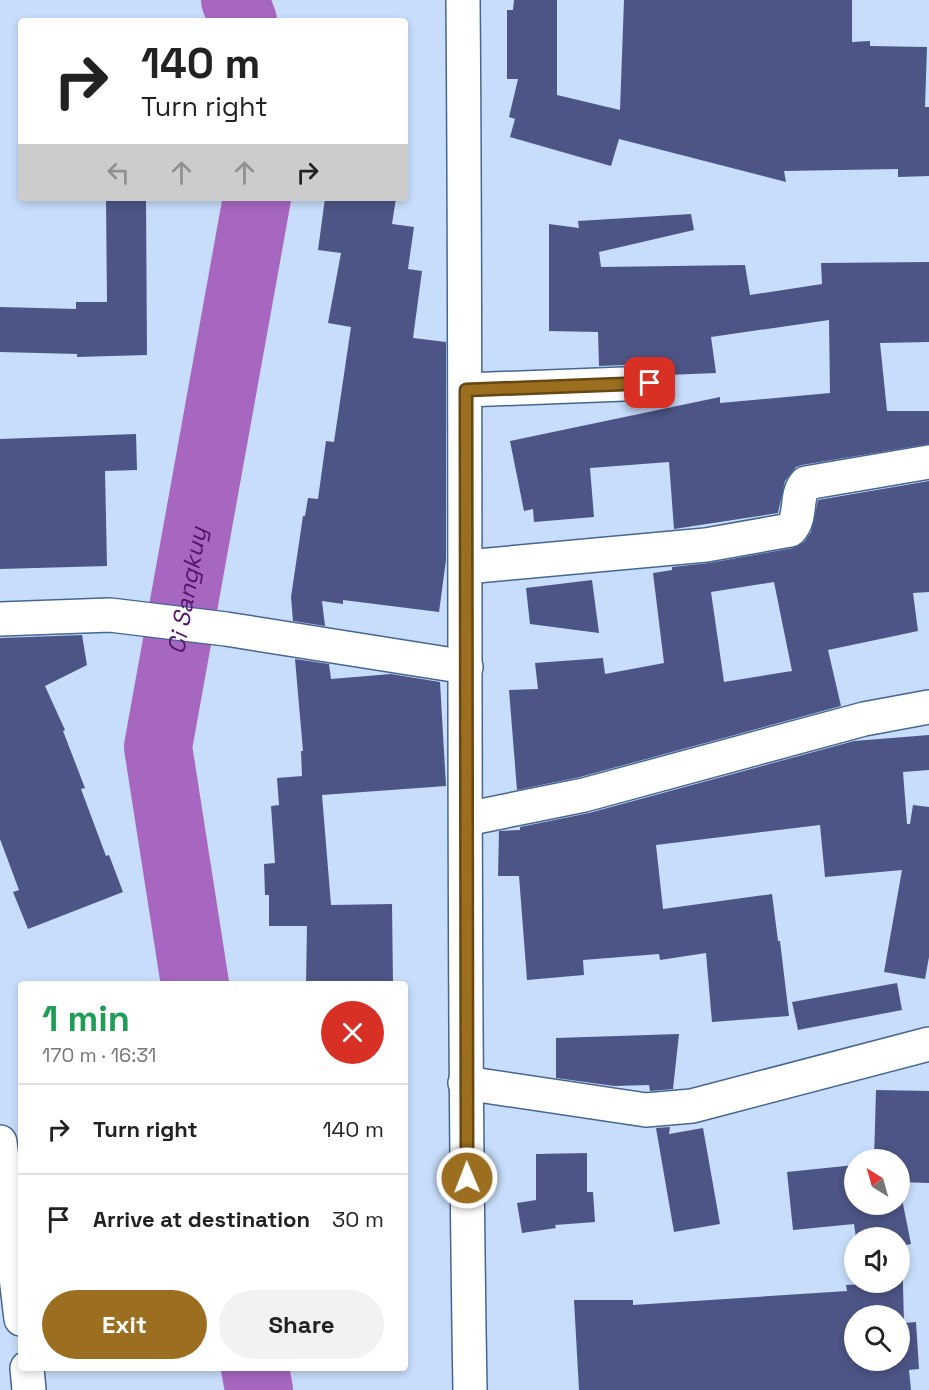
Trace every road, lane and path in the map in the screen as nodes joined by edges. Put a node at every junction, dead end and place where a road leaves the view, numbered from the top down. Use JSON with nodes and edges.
{"nodes":[{"id":1,"x":463,"y":0,"type":"edge"},
{"id":2,"x":650,"y":383,"type":"dead end"},
{"id":3,"x":466,"y":390,"type":"junction"},
{"id":4,"x":929,"y":462,"type":"edge"},
{"id":5,"x":466,"y":567,"type":"junction"},
{"id":6,"x":0,"y":619,"type":"edge"},
{"id":7,"x":466,"y":667,"type":"junction"},
{"id":8,"x":929,"y":707,"type":"edge"},
{"id":9,"x":466,"y":819,"type":"junction"},
{"id":10,"x":929,"y":1044,"type":"edge"},
{"id":11,"x":465,"y":1083,"type":"junction"},
{"id":12,"x":0,"y":1143,"type":"edge"},
{"id":13,"x":18,"y":1294,"type":"edge"},
{"id":14,"x":27,"y":1371,"type":"edge"},
{"id":15,"x":29,"y":1390,"type":"edge"},
{"id":16,"x":471,"y":1390,"type":"edge"}],
"edges":[{"from":1,"to":3,"type":"street"},
{"from":2,"to":3,"type":"street"},
{"from":3,"to":5,"type":"street"},
{"from":4,"to":5,"type":"street"},
{"from":5,"to":7,"type":"street"},
{"from":6,"to":7,"type":"street"},
{"from":7,"to":9,"type":"street"},
{"from":8,"to":9,"type":"street"},
{"from":9,"to":11,"type":"street"},
{"from":10,"to":11,"type":"street"},
{"from":11,"to":16,"type":"street"},
{"from":12,"to":13,"type":"street"},
{"from":14,"to":15,"type":"street"}]}
